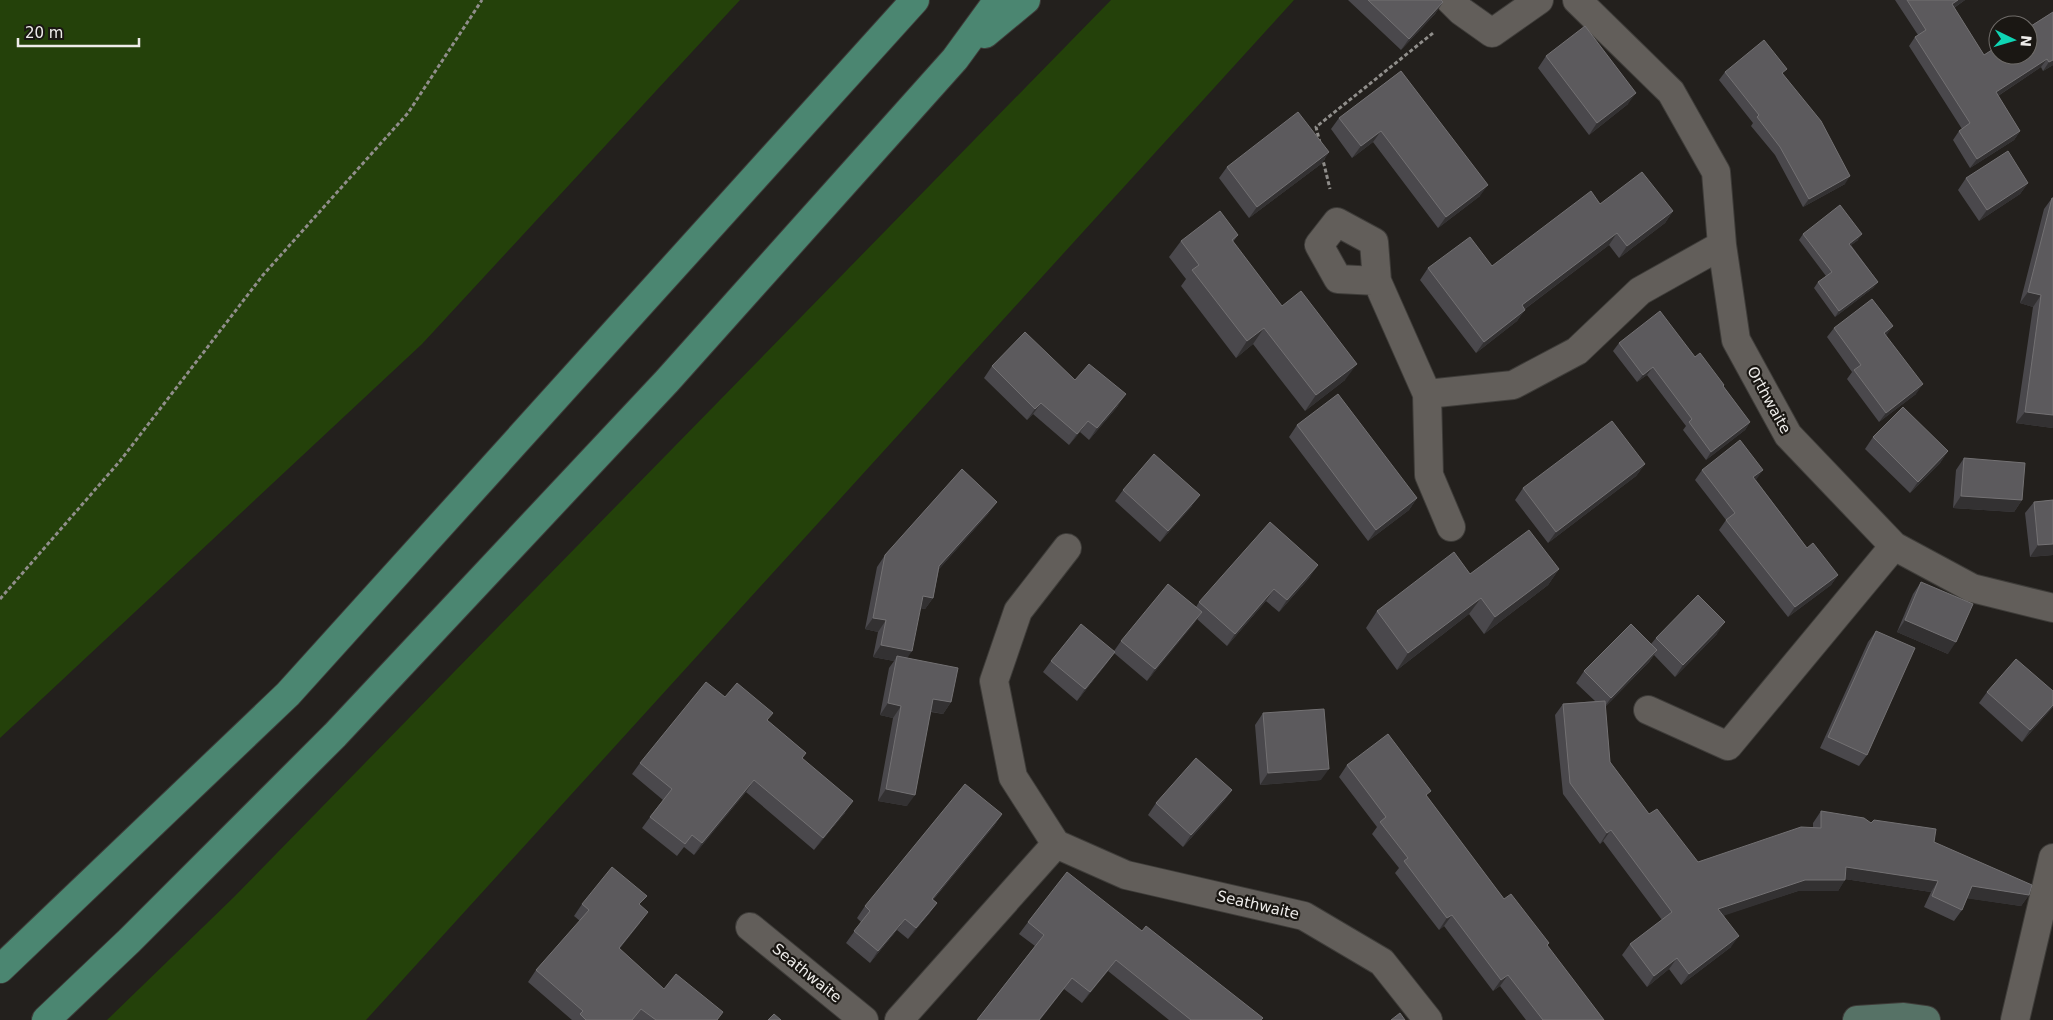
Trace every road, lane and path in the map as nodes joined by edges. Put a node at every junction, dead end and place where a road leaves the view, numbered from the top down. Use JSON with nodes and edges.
{"nodes":[{"id":1,"x":482,"y":0,"type":"edge"},
{"id":2,"x":915,"y":0,"type":"edge"},
{"id":3,"x":998,"y":0,"type":"edge"},
{"id":4,"x":1026,"y":0,"type":"edge"},
{"id":5,"x":1539,"y":0,"type":"edge"},
{"id":6,"x":1577,"y":0,"type":"edge"},
{"id":7,"x":1455,"y":6,"type":"edge"},
{"id":8,"x":955,"y":58,"type":"junction"},
{"id":9,"x":1320,"y":146,"type":"edge"},
{"id":10,"x":1322,"y":155,"type":"edge"},
{"id":11,"x":1337,"y":222,"type":"junction"},
{"id":12,"x":1722,"y":245,"type":"junction"},
{"id":13,"x":1377,"y":281,"type":"junction"},
{"id":14,"x":1427,"y":394,"type":"junction"},
{"id":15,"x":1451,"y":526,"type":"dead end"},
{"id":16,"x":1894,"y":546,"type":"junction"},
{"id":17,"x":1067,"y":548,"type":"dead end"},
{"id":18,"x":0,"y":599,"type":"edge"},
{"id":19,"x":2053,"y":608,"type":"edge"},
{"id":20,"x":1648,"y":710,"type":"dead end"},
{"id":21,"x":1056,"y":844,"type":"junction"},
{"id":22,"x":2053,"y":858,"type":"edge"},
{"id":23,"x":750,"y":927,"type":"dead end"},
{"id":24,"x":0,"y":969,"type":"edge"},
{"id":25,"x":46,"y":1020,"type":"edge"},
{"id":26,"x":864,"y":1020,"type":"edge"},
{"id":27,"x":899,"y":1020,"type":"edge"},
{"id":28,"x":1428,"y":1020,"type":"edge"},
{"id":29,"x":1857,"y":1020,"type":"edge"},
{"id":30,"x":1926,"y":1020,"type":"edge"},
{"id":31,"x":2015,"y":1020,"type":"edge"}],
"edges":[{"from":1,"to":18,"type":"path"},
{"from":2,"to":24,"type":"main road"},
{"from":3,"to":8,"type":"main road"},
{"from":4,"to":8,"type":"main road"},
{"from":5,"to":7,"type":"street"},
{"from":6,"to":12,"type":"street","name":"Orthwaite"},
{"from":7,"to":9,"type":"path"},
{"from":8,"to":25,"type":"main road"},
{"from":10,"to":11,"type":"path"},
{"from":11,"to":13,"type":"street"},
{"from":11,"to":13,"type":"street"},
{"from":12,"to":14,"type":"street"},
{"from":12,"to":16,"type":"street","name":"Orthwaite"},
{"from":13,"to":14,"type":"street"},
{"from":14,"to":15,"type":"street"},
{"from":16,"to":19,"type":"street","name":"Orthwaite"},
{"from":16,"to":20,"type":"street"},
{"from":17,"to":21,"type":"street"},
{"from":21,"to":27,"type":"street"},
{"from":21,"to":28,"type":"street","name":"Seathwaite"},
{"from":22,"to":31,"type":"street"},
{"from":23,"to":26,"type":"street","name":"Seathwaite"},
{"from":29,"to":30,"type":"street"}]}
